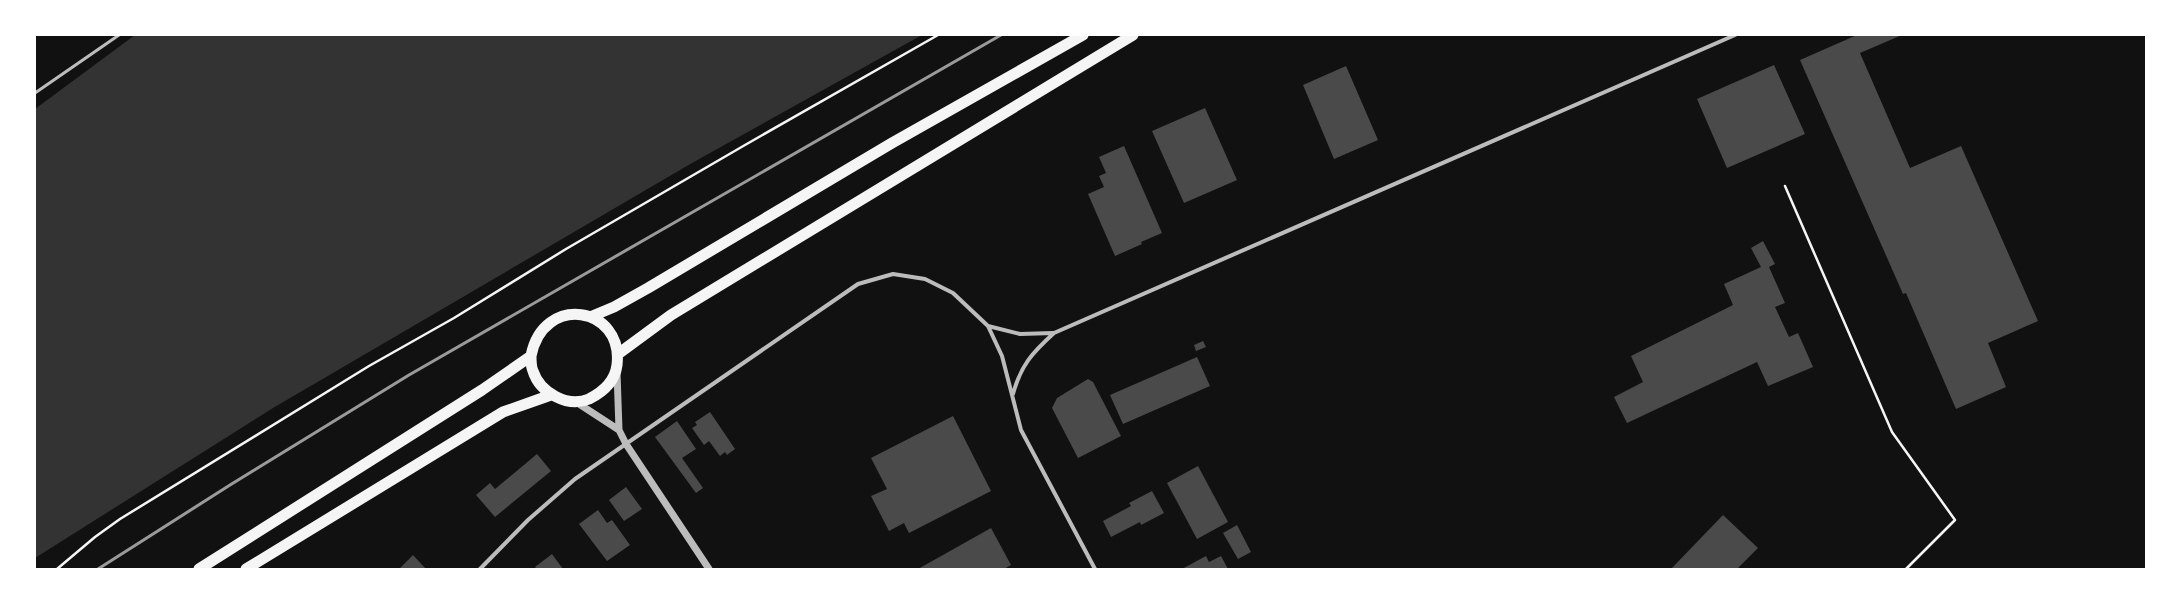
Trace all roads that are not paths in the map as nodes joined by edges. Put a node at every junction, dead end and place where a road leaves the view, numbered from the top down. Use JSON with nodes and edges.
{"nodes":[{"id":1,"x":119,"y":35,"type":"edge"},
{"id":2,"x":1083,"y":35,"type":"edge"},
{"id":3,"x":1133,"y":35,"type":"edge"},
{"id":4,"x":1735,"y":35,"type":"edge"},
{"id":5,"x":35,"y":93,"type":"edge"},
{"id":6,"x":590,"y":317,"type":"junction"},
{"id":7,"x":988,"y":326,"type":"junction"},
{"id":8,"x":1054,"y":333,"type":"junction"},
{"id":9,"x":618,"y":354,"type":"junction"},
{"id":10,"x":531,"y":356,"type":"junction"},
{"id":11,"x":617,"y":370,"type":"junction"},
{"id":12,"x":551,"y":395,"type":"junction"},
{"id":13,"x":1012,"y":396,"type":"junction"},
{"id":14,"x":575,"y":401,"type":"junction"},
{"id":15,"x":620,"y":430,"type":"junction"},
{"id":16,"x":626,"y":444,"type":"junction"},
{"id":17,"x":199,"y":569,"type":"edge"},
{"id":18,"x":246,"y":569,"type":"edge"},
{"id":19,"x":480,"y":569,"type":"edge"},
{"id":20,"x":709,"y":569,"type":"edge"},
{"id":21,"x":1095,"y":569,"type":"edge"}],
"edges":[{"from":1,"to":5,"type":"lane"},
{"from":2,"to":6,"type":"highway"},
{"from":3,"to":9,"type":"highway"},
{"from":4,"to":8,"type":"street"},
{"from":6,"to":9,"type":"highway"},
{"from":6,"to":10,"type":"highway"},
{"from":7,"to":8,"type":"street"},
{"from":7,"to":13,"type":"street"},
{"from":7,"to":16,"type":"street"},
{"from":8,"to":13,"type":"street"},
{"from":9,"to":11,"type":"highway"},
{"from":10,"to":12,"type":"highway"},
{"from":10,"to":17,"type":"highway"},
{"from":11,"to":14,"type":"highway"},
{"from":11,"to":15,"type":"street"},
{"from":12,"to":14,"type":"highway"},
{"from":12,"to":18,"type":"highway"},
{"from":13,"to":21,"type":"street"},
{"from":14,"to":15,"type":"street"},
{"from":15,"to":16,"type":"street"},
{"from":16,"to":19,"type":"street"},
{"from":16,"to":20,"type":"street"}]}
